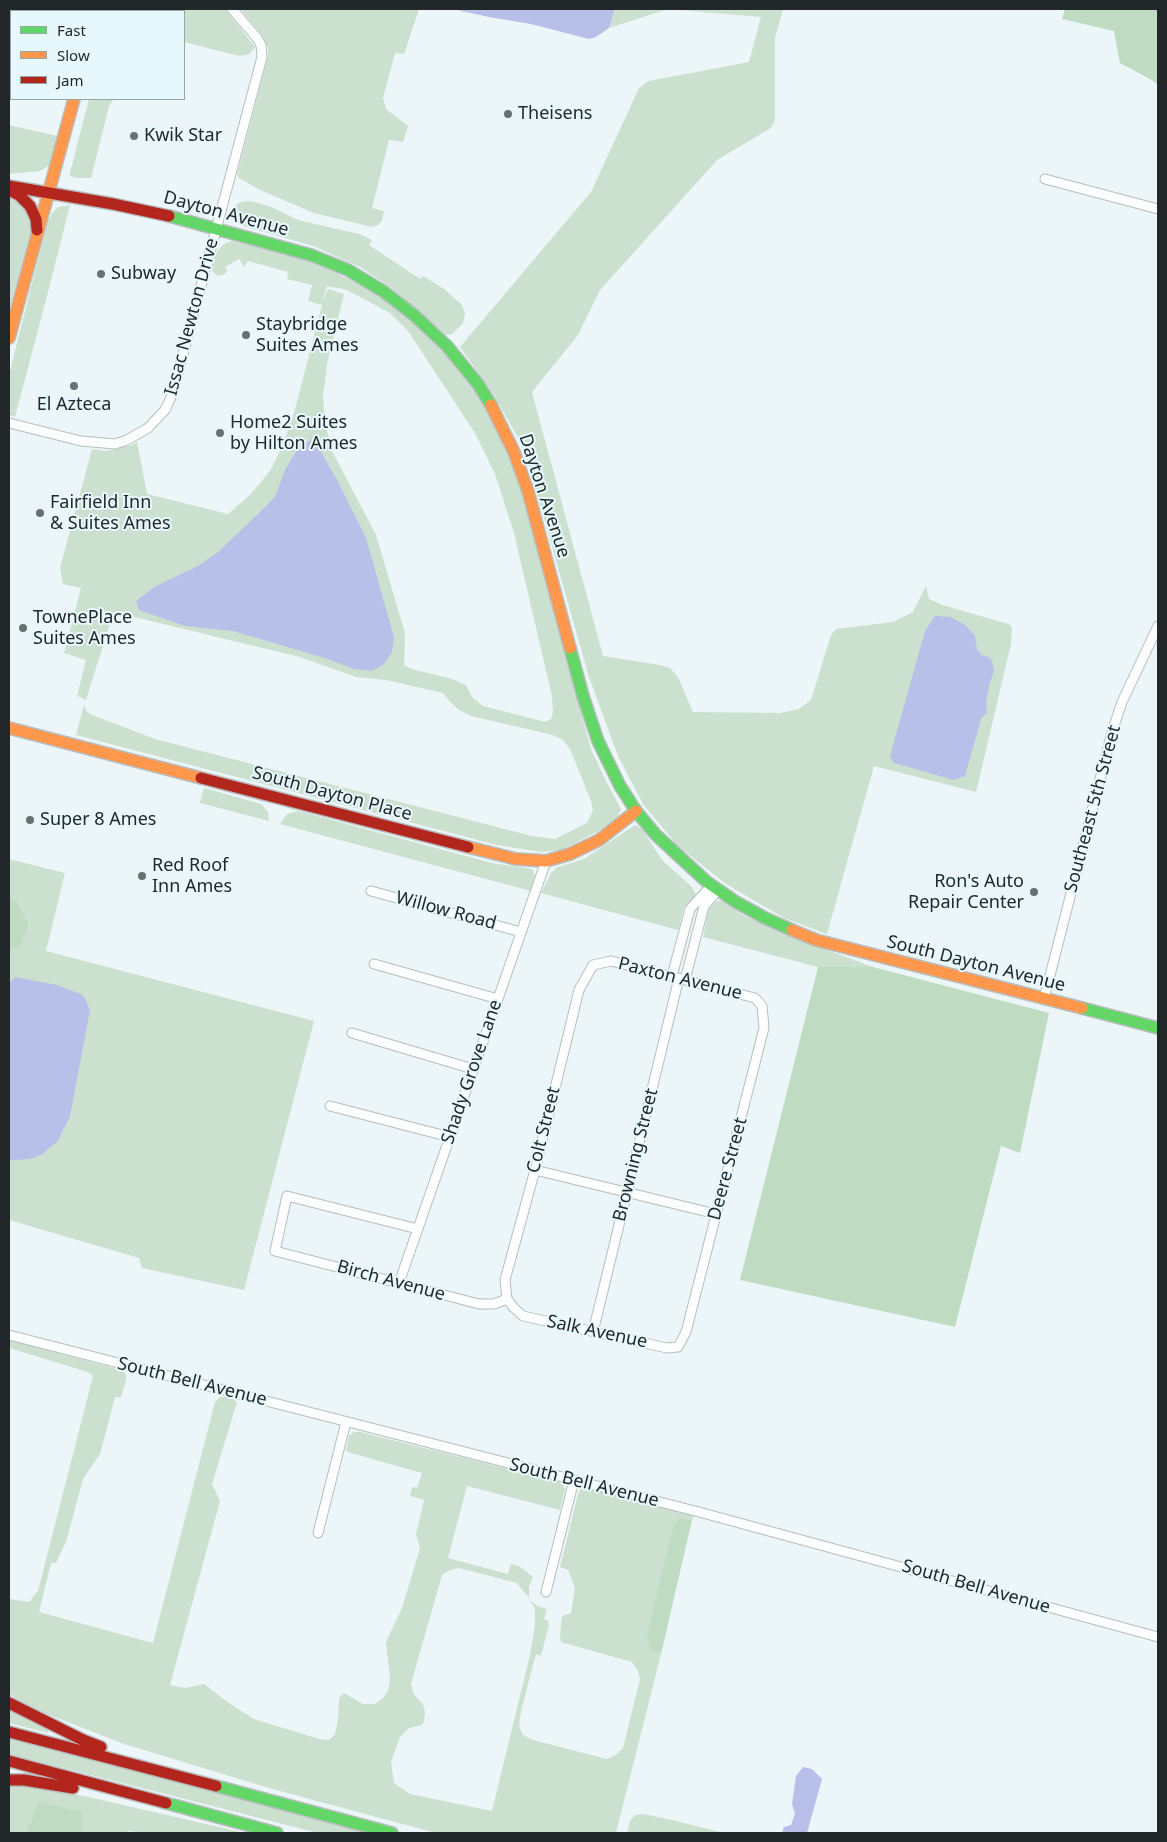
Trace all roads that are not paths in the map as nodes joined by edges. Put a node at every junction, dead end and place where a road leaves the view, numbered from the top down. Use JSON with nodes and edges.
{"nodes":[{"id":1,"x":232,"y":9,"type":"edge"},
{"id":2,"x":74,"y":100,"type":"edge"},
{"id":3,"x":1045,"y":179,"type":"dead end"},
{"id":4,"x":9,"y":186,"type":"edge"},
{"id":5,"x":9,"y":190,"type":"edge"},
{"id":6,"x":48,"y":192,"type":"junction"},
{"id":7,"x":1158,"y":209,"type":"edge"},
{"id":8,"x":216,"y":228,"type":"junction"},
{"id":9,"x":37,"y":235,"type":"junction"},
{"id":10,"x":9,"y":338,"type":"edge"},
{"id":11,"x":9,"y":423,"type":"edge"},
{"id":12,"x":1158,"y":626,"type":"edge"},
{"id":13,"x":9,"y":728,"type":"edge"},
{"id":14,"x":636,"y":811,"type":"junction"},
{"id":15,"x":546,"y":861,"type":"junction"},
{"id":16,"x":715,"y":887,"type":"junction"},
{"id":17,"x":370,"y":890,"type":"dead end"},
{"id":18,"x":787,"y":929,"type":"joint"},
{"id":19,"x":521,"y":932,"type":"junction"},
{"id":20,"x":374,"y":964,"type":"dead end"},
{"id":21,"x":594,"y":965,"type":"joint"},
{"id":22,"x":679,"y":978,"type":"junction"},
{"id":23,"x":498,"y":999,"type":"junction"},
{"id":24,"x":1044,"y":999,"type":"junction"},
{"id":25,"x":762,"y":1006,"type":"joint"},
{"id":26,"x":1158,"y":1028,"type":"edge"},
{"id":27,"x":352,"y":1033,"type":"dead end"},
{"id":28,"x":473,"y":1068,"type":"junction"},
{"id":29,"x":330,"y":1106,"type":"dead end"},
{"id":30,"x":450,"y":1137,"type":"junction"},
{"id":31,"x":535,"y":1170,"type":"junction"},
{"id":32,"x":627,"y":1193,"type":"junction"},
{"id":33,"x":716,"y":1214,"type":"junction"},
{"id":34,"x":418,"y":1229,"type":"junction"},
{"id":35,"x":399,"y":1283,"type":"junction"},
{"id":36,"x":507,"y":1299,"type":"junction"},
{"id":37,"x":593,"y":1332,"type":"junction"},
{"id":38,"x":686,"y":1332,"type":"joint"},
{"id":39,"x":9,"y":1335,"type":"edge"},
{"id":40,"x":346,"y":1422,"type":"junction"},
{"id":41,"x":574,"y":1480,"type":"junction"},
{"id":42,"x":318,"y":1533,"type":"dead end"},
{"id":43,"x":546,"y":1592,"type":"dead end"},
{"id":44,"x":1158,"y":1637,"type":"edge"},
{"id":45,"x":9,"y":1704,"type":"edge"},
{"id":46,"x":9,"y":1732,"type":"edge"},
{"id":47,"x":9,"y":1761,"type":"edge"},
{"id":48,"x":187,"y":1778,"type":"junction"},
{"id":49,"x":9,"y":1780,"type":"edge"},
{"id":50,"x":243,"y":1825,"type":"junction"},
{"id":51,"x":277,"y":1833,"type":"edge"},
{"id":52,"x":392,"y":1833,"type":"edge"}],
"edges":[{"from":1,"to":8,"type":"street","name":"Issac Newton Drive"},
{"from":2,"to":6,"type":"main road"},
{"from":3,"to":7,"type":"street"},
{"from":4,"to":6,"type":"main road"},
{"from":5,"to":9,"type":"main road"},
{"from":6,"to":8,"type":"main road","name":"Dayton Avenue"},
{"from":6,"to":9,"type":"main road"},
{"from":8,"to":11,"type":"street","name":"Issac Newton Drive"},
{"from":8,"to":14,"type":"main road","name":"Dayton Avenue"},
{"from":9,"to":10,"type":"main road"},
{"from":12,"to":24,"type":"street","name":"Southeast 5th Street"},
{"from":13,"to":15,"type":"main road","name":"South Dayton Place"},
{"from":14,"to":15,"type":"main road","name":"South Dayton Place"},
{"from":14,"to":16,"type":"main road","name":"Dayton Avenue"},
{"from":15,"to":19,"type":"street","name":"Shady Grove Lane"},
{"from":16,"to":18,"type":"main road","name":"Dayton Avenue"},
{"from":16,"to":22,"type":"street","name":"Browning Street"},
{"from":16,"to":22,"type":"street","name":"Browning Street"},
{"from":17,"to":19,"type":"street","name":"Willow Road"},
{"from":18,"to":24,"type":"main road","name":"South Dayton Avenue"},
{"from":19,"to":23,"type":"street","name":"Shady Grove Lane"},
{"from":20,"to":23,"type":"street"},
{"from":21,"to":22,"type":"street","name":"Paxton Avenue"},
{"from":21,"to":31,"type":"street","name":"Colt Street"},
{"from":22,"to":25,"type":"street","name":"Paxton Avenue"},
{"from":22,"to":32,"type":"street","name":"Browning Street"},
{"from":23,"to":28,"type":"street","name":"Shady Grove Lane"},
{"from":24,"to":26,"type":"main road","name":"South Dayton Avenue"},
{"from":25,"to":33,"type":"street","name":"Deere Street"},
{"from":27,"to":28,"type":"street"},
{"from":28,"to":30,"type":"street","name":"Shady Grove Lane"},
{"from":29,"to":30,"type":"street"},
{"from":30,"to":34,"type":"street","name":"Shady Grove Lane"},
{"from":31,"to":32,"type":"street"},
{"from":31,"to":36,"type":"street","name":"Colt Street"},
{"from":32,"to":33,"type":"street"},
{"from":32,"to":37,"type":"street","name":"Browning Street"},
{"from":33,"to":38,"type":"street","name":"Deere Street"},
{"from":34,"to":35,"type":"street","name":"Shady Grove Lane"},
{"from":34,"to":35,"type":"street","name":"Birch Avenue"},
{"from":35,"to":36,"type":"street","name":"Birch Avenue"},
{"from":36,"to":37,"type":"street","name":"Salk Avenue"},
{"from":37,"to":38,"type":"street","name":"Salk Avenue"},
{"from":39,"to":40,"type":"street","name":"South Bell Avenue"},
{"from":40,"to":41,"type":"street","name":"South Bell Avenue"},
{"from":40,"to":42,"type":"street"},
{"from":41,"to":43,"type":"street"},
{"from":41,"to":44,"type":"street","name":"South Bell Avenue"},
{"from":45,"to":48,"type":"main road"},
{"from":46,"to":48,"type":"main road"},
{"from":47,"to":50,"type":"main road"},
{"from":48,"to":52,"type":"main road"},
{"from":49,"to":50,"type":"main road"},
{"from":50,"to":51,"type":"main road"}]}
